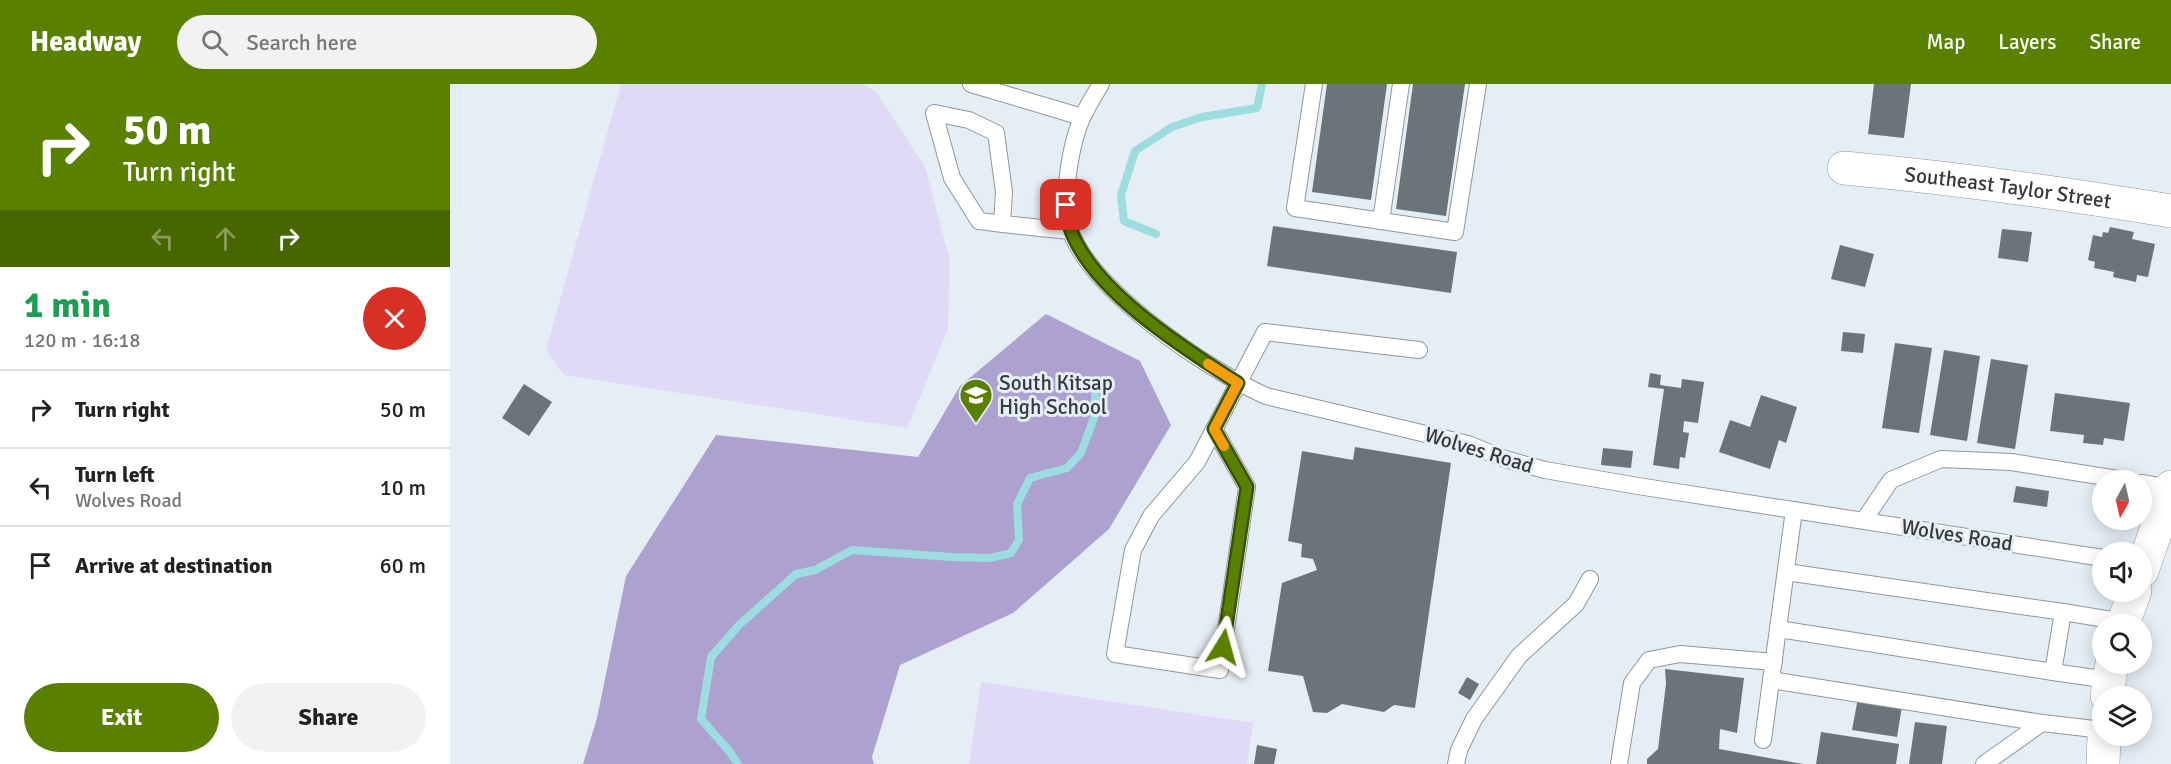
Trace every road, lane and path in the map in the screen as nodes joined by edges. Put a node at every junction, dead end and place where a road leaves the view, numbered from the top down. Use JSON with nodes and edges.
{"nodes":[{"id":1,"x":971,"y":84,"type":"edge"},
{"id":2,"x":1101,"y":84,"type":"edge"},
{"id":3,"x":1314,"y":84,"type":"edge"},
{"id":4,"x":1401,"y":84,"type":"edge"},
{"id":5,"x":1478,"y":84,"type":"edge"},
{"id":6,"x":1082,"y":117,"type":"junction"},
{"id":7,"x":1844,"y":168,"type":"dead end"},
{"id":8,"x":2171,"y":211,"type":"edge"},
{"id":9,"x":1381,"y":221,"type":"junction"},
{"id":10,"x":1002,"y":224,"type":"junction"},
{"id":11,"x":1071,"y":231,"type":"junction"},
{"id":12,"x":1419,"y":350,"type":"dead end"},
{"id":13,"x":1238,"y":383,"type":"junction"},
{"id":14,"x":1214,"y":429,"type":"junction"},
{"id":15,"x":2092,"y":475,"type":"edge"},
{"id":16,"x":2152,"y":484,"type":"edge"},
{"id":17,"x":2171,"y":487,"type":"edge"},
{"id":18,"x":1794,"y":510,"type":"junction"},
{"id":19,"x":1864,"y":520,"type":"junction"},
{"id":20,"x":2152,"y":542,"type":"edge"},
{"id":21,"x":2092,"y":556,"type":"edge"},
{"id":22,"x":1786,"y":572,"type":"junction"},
{"id":23,"x":1590,"y":579,"type":"dead end"},
{"id":24,"x":2063,"y":612,"type":"junction"},
{"id":25,"x":2092,"y":617,"type":"edge"},
{"id":26,"x":1778,"y":628,"type":"junction"},
{"id":27,"x":1774,"y":662,"type":"junction"},
{"id":28,"x":2053,"y":672,"type":"junction"},
{"id":29,"x":1771,"y":680,"type":"junction"},
{"id":30,"x":2109,"y":680,"type":"edge"},
{"id":31,"x":2042,"y":723,"type":"junction"},
{"id":32,"x":2092,"y":729,"type":"edge"},
{"id":33,"x":1763,"y":740,"type":"dead end"},
{"id":34,"x":2104,"y":746,"type":"edge"},
{"id":35,"x":1456,"y":764,"type":"edge"},
{"id":36,"x":1619,"y":764,"type":"edge"},
{"id":37,"x":1984,"y":764,"type":"edge"},
{"id":38,"x":2103,"y":764,"type":"edge"}],
"edges":[{"from":1,"to":6,"type":"lane"},
{"from":2,"to":6,"type":"lane","name":"Wolves Road"},
{"from":3,"to":9,"type":"lane"},
{"from":4,"to":9,"type":"lane"},
{"from":5,"to":9,"type":"lane"},
{"from":6,"to":11,"type":"lane","name":"Wolves Road"},
{"from":7,"to":8,"type":"street","name":"Southeast Taylor Street"},
{"from":10,"to":10,"type":"lane"},
{"from":10,"to":11,"type":"lane"},
{"from":11,"to":13,"type":"lane","name":"Wolves Road"},
{"from":12,"to":13,"type":"lane"},
{"from":13,"to":14,"type":"lane"},
{"from":13,"to":18,"type":"lane","name":"Wolves Road"},
{"from":14,"to":14,"type":"lane"},
{"from":15,"to":19,"type":"lane"},
{"from":16,"to":17,"type":"lane"},
{"from":17,"to":20,"type":"street"},
{"from":18,"to":19,"type":"lane","name":"Wolves Road"},
{"from":18,"to":22,"type":"lane"},
{"from":19,"to":21,"type":"lane","name":"Wolves Road"},
{"from":22,"to":24,"type":"lane"},
{"from":22,"to":26,"type":"lane"},
{"from":23,"to":35,"type":"lane"},
{"from":24,"to":25,"type":"lane"},
{"from":24,"to":28,"type":"lane"},
{"from":26,"to":27,"type":"lane"},
{"from":26,"to":28,"type":"lane"},
{"from":27,"to":29,"type":"lane"},
{"from":27,"to":36,"type":"lane"},
{"from":28,"to":30,"type":"lane"},
{"from":29,"to":31,"type":"lane"},
{"from":29,"to":33,"type":"lane"},
{"from":31,"to":32,"type":"lane"},
{"from":31,"to":37,"type":"lane"},
{"from":34,"to":38,"type":"street"}]}
